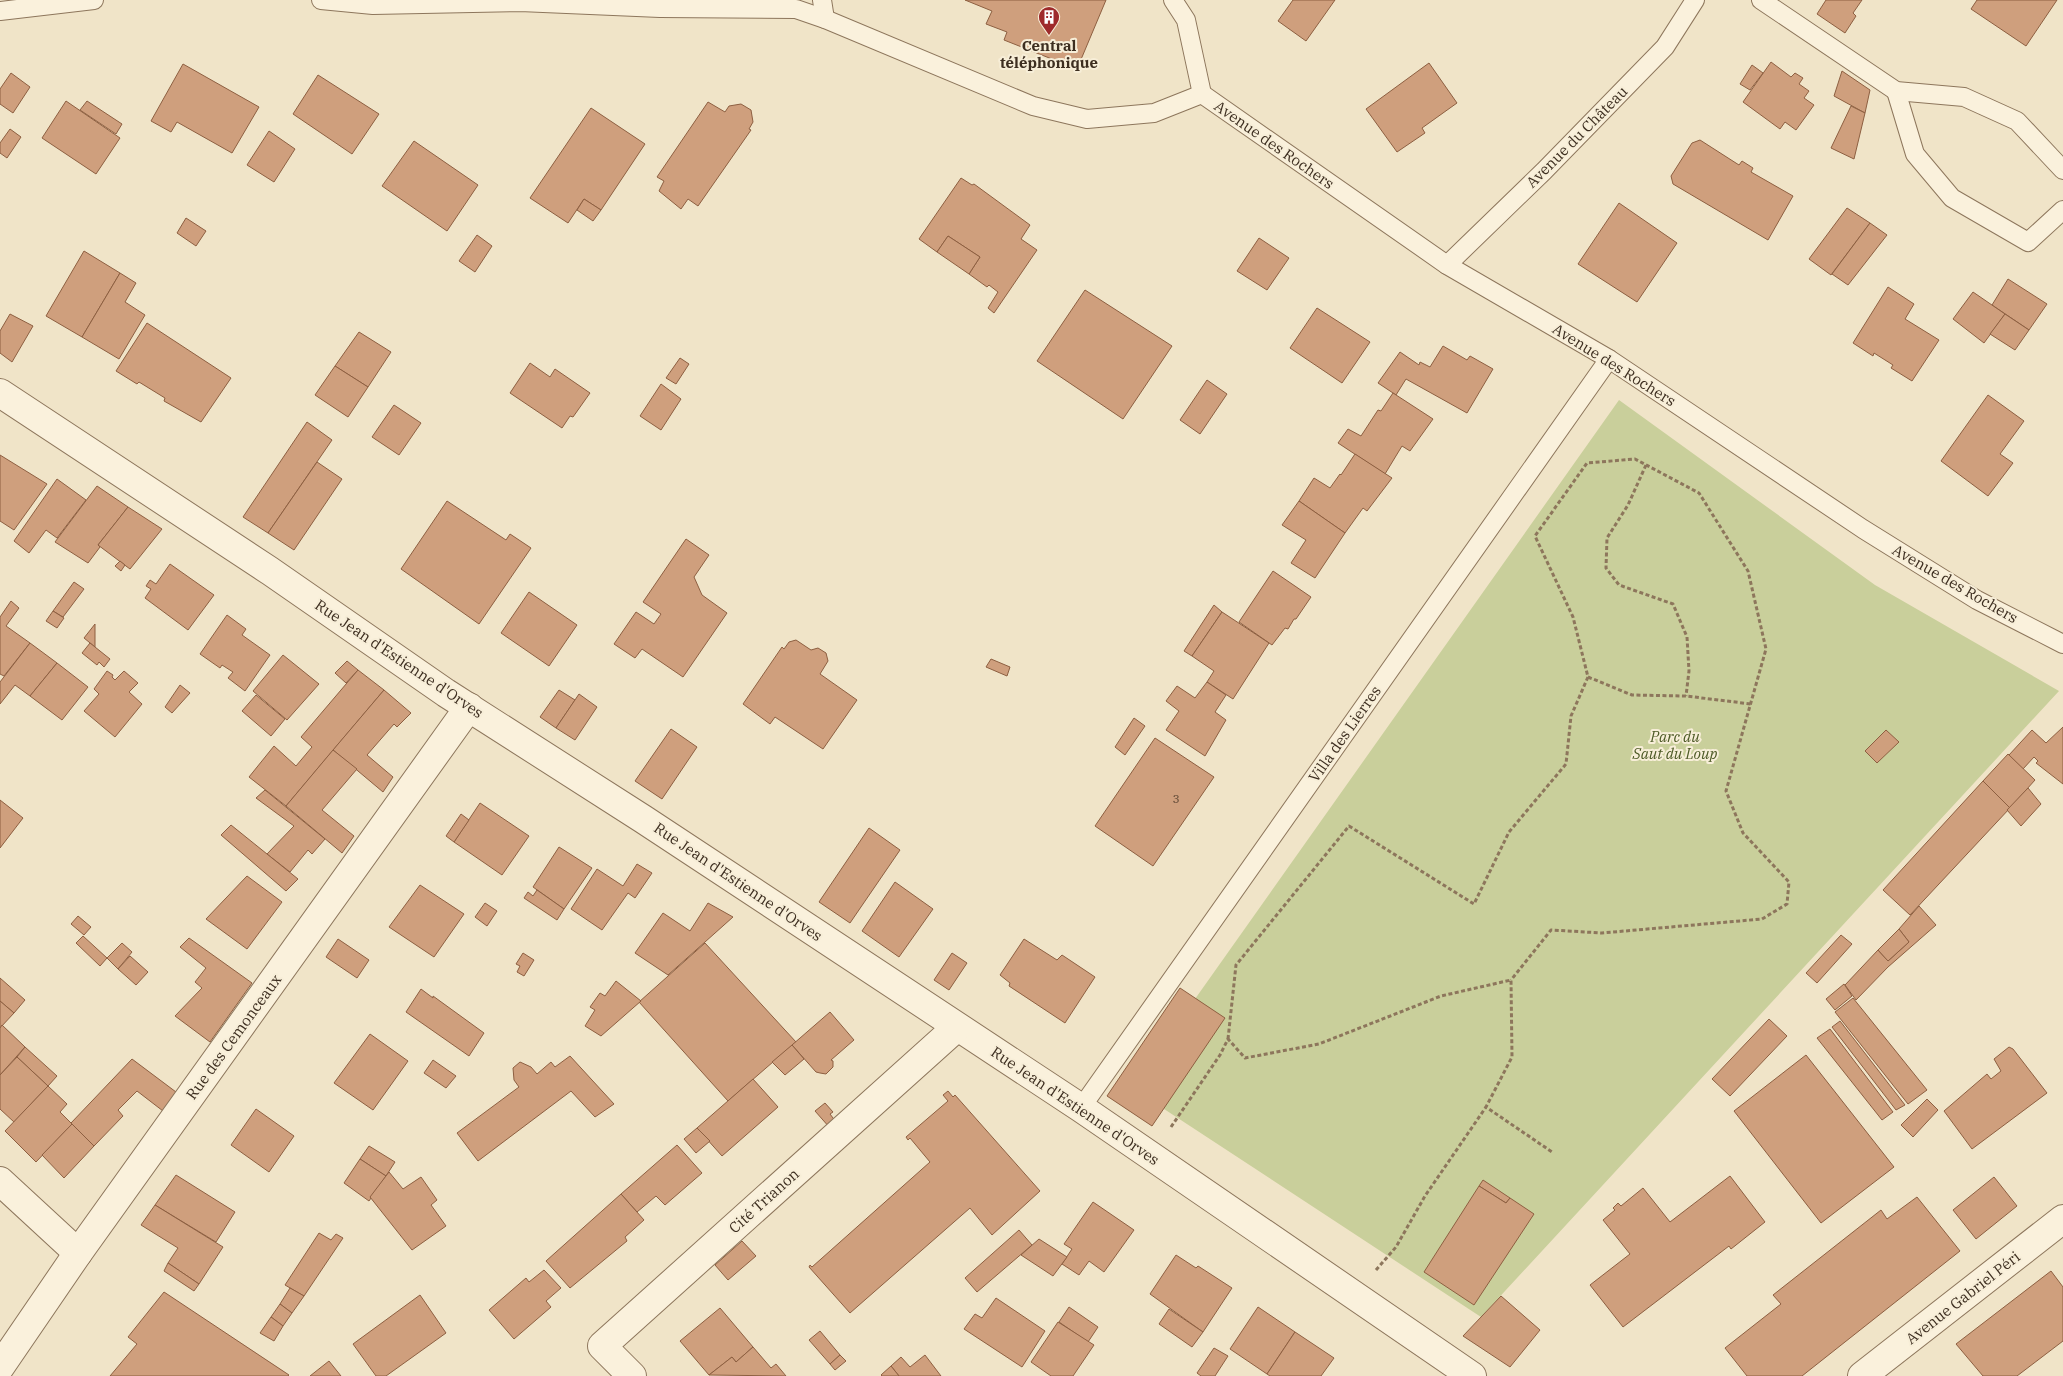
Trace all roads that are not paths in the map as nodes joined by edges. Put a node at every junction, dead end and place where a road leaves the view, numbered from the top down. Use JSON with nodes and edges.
{"nodes":[{"id":1,"x":94,"y":0,"type":"edge"},
{"id":2,"x":321,"y":0,"type":"edge"},
{"id":3,"x":822,"y":0,"type":"edge"},
{"id":4,"x":1173,"y":0,"type":"edge"},
{"id":5,"x":1695,"y":0,"type":"edge"},
{"id":6,"x":1761,"y":0,"type":"edge"},
{"id":7,"x":0,"y":11,"type":"edge"},
{"id":8,"x":825,"y":19,"type":"junction"},
{"id":9,"x":1896,"y":91,"type":"junction"},
{"id":10,"x":1202,"y":94,"type":"junction"},
{"id":11,"x":2063,"y":170,"type":"edge"},
{"id":12,"x":2063,"y":210,"type":"edge"},
{"id":13,"x":1447,"y":265,"type":"junction"},
{"id":14,"x":1609,"y":359,"type":"junction"},
{"id":15,"x":0,"y":393,"type":"edge"},
{"id":16,"x":2063,"y":644,"type":"edge"},
{"id":17,"x":469,"y":708,"type":"junction"},
{"id":18,"x":957,"y":1027,"type":"junction"},
{"id":19,"x":1081,"y":1108,"type":"junction"},
{"id":20,"x":0,"y":1181,"type":"edge"},
{"id":21,"x":2063,"y":1220,"type":"edge"},
{"id":22,"x":78,"y":1253,"type":"junction"},
{"id":23,"x":0,"y":1367,"type":"edge"},
{"id":24,"x":632,"y":1376,"type":"edge"},
{"id":25,"x":1472,"y":1376,"type":"edge"},
{"id":26,"x":1862,"y":1376,"type":"edge"}],
"edges":[{"from":1,"to":7,"type":"lane"},
{"from":2,"to":8,"type":"lane","name":"Avenue des Rochers"},
{"from":3,"to":8,"type":"lane"},
{"from":4,"to":10,"type":"lane"},
{"from":5,"to":13,"type":"lane","name":"Avenue du Château"},
{"from":6,"to":9,"type":"lane"},
{"from":8,"to":10,"type":"lane","name":"Avenue des Rochers"},
{"from":9,"to":11,"type":"lane"},
{"from":9,"to":12,"type":"lane"},
{"from":10,"to":13,"type":"lane","name":"Avenue des Rochers"},
{"from":13,"to":14,"type":"lane","name":"Avenue des Rochers"},
{"from":14,"to":16,"type":"lane","name":"Avenue des Rochers"},
{"from":14,"to":19,"type":"lane","name":"Villa des Lierres"},
{"from":15,"to":17,"type":"street","name":"Rue Jean d'Estienne d'Orves"},
{"from":17,"to":18,"type":"street","name":"Rue Jean d'Estienne d'Orves"},
{"from":17,"to":22,"type":"street","name":"Rue des Cemonceaux"},
{"from":18,"to":19,"type":"street","name":"Rue Jean d'Estienne d'Orves"},
{"from":18,"to":24,"type":"street","name":"Cité Trianon"},
{"from":19,"to":25,"type":"street","name":"Rue Jean d'Estienne d'Orves"},
{"from":20,"to":22,"type":"street"},
{"from":21,"to":26,"type":"street","name":"Avenue Gabriel Péri"},
{"from":22,"to":23,"type":"street","name":"Rue des Cemonceaux"}]}
